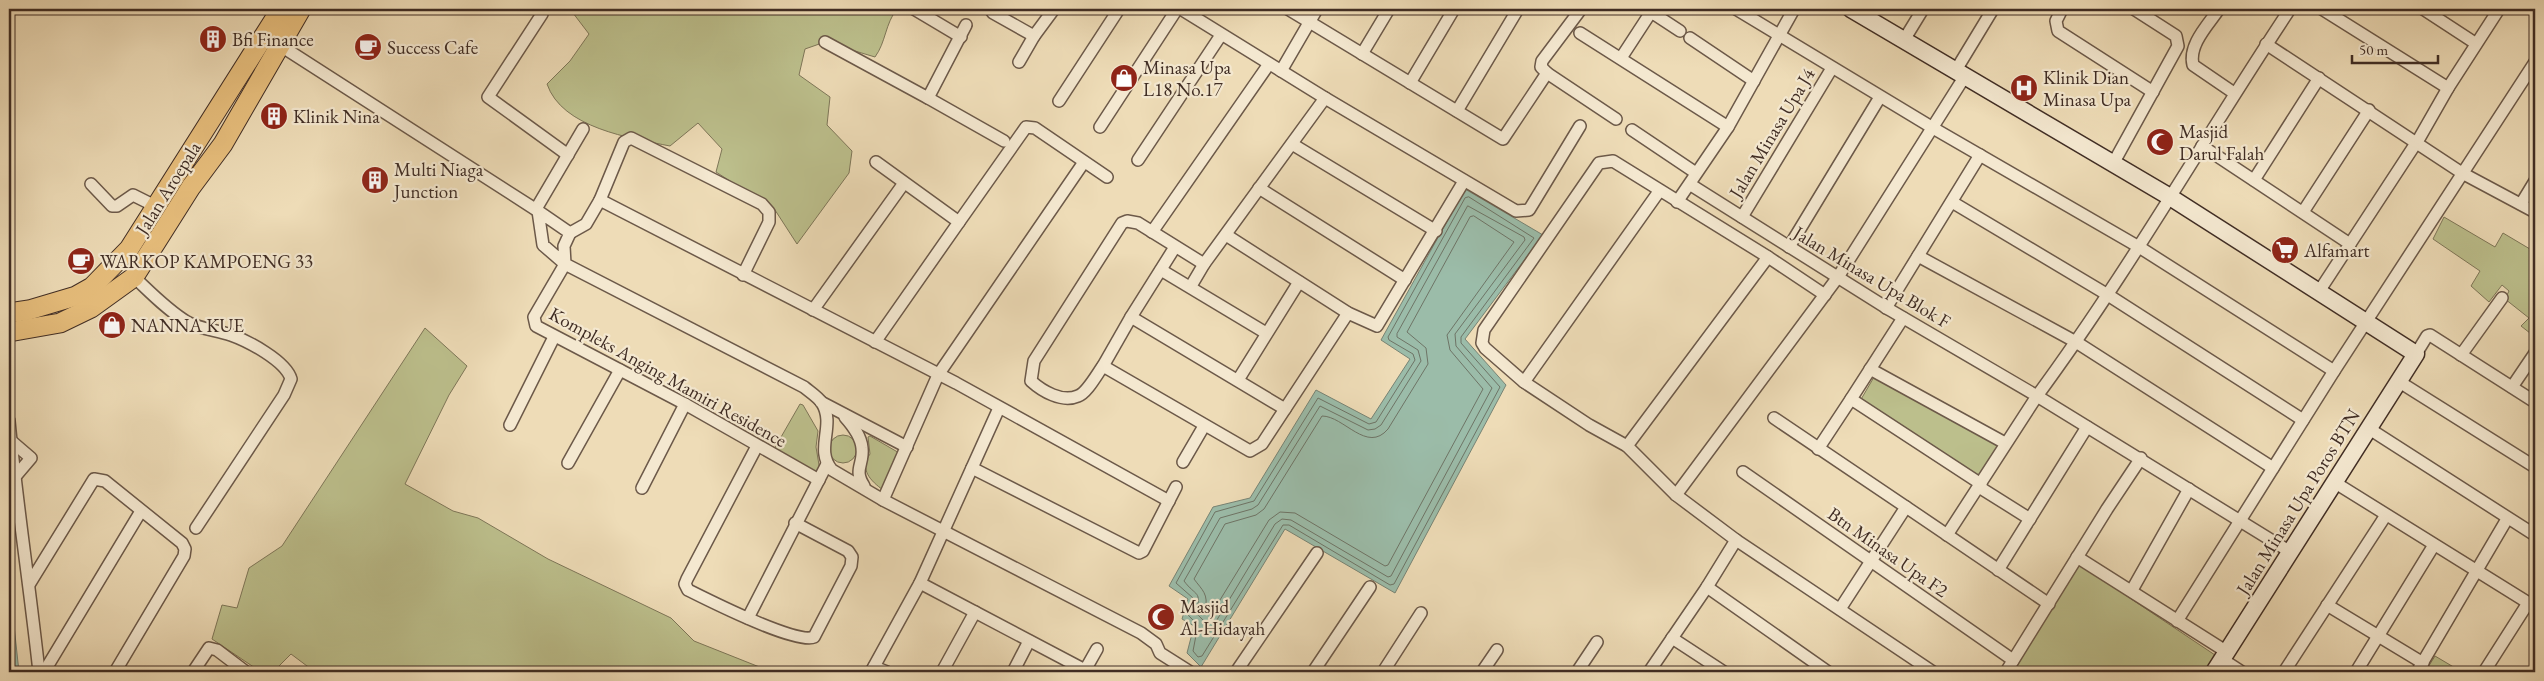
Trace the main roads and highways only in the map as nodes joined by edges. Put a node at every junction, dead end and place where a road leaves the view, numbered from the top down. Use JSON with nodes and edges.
{"nodes":[{"id":1,"x":280,"y":9,"type":"edge"},
{"id":2,"x":300,"y":9,"type":"edge"},
{"id":3,"x":9,"y":313,"type":"edge"},
{"id":4,"x":9,"y":332,"type":"edge"}],
"edges":[{"from":1,"to":3,"type":"main road","name":"Jalan Aroepala"},
{"from":2,"to":4,"type":"main road","name":"Jalan Aroepala"}]}
